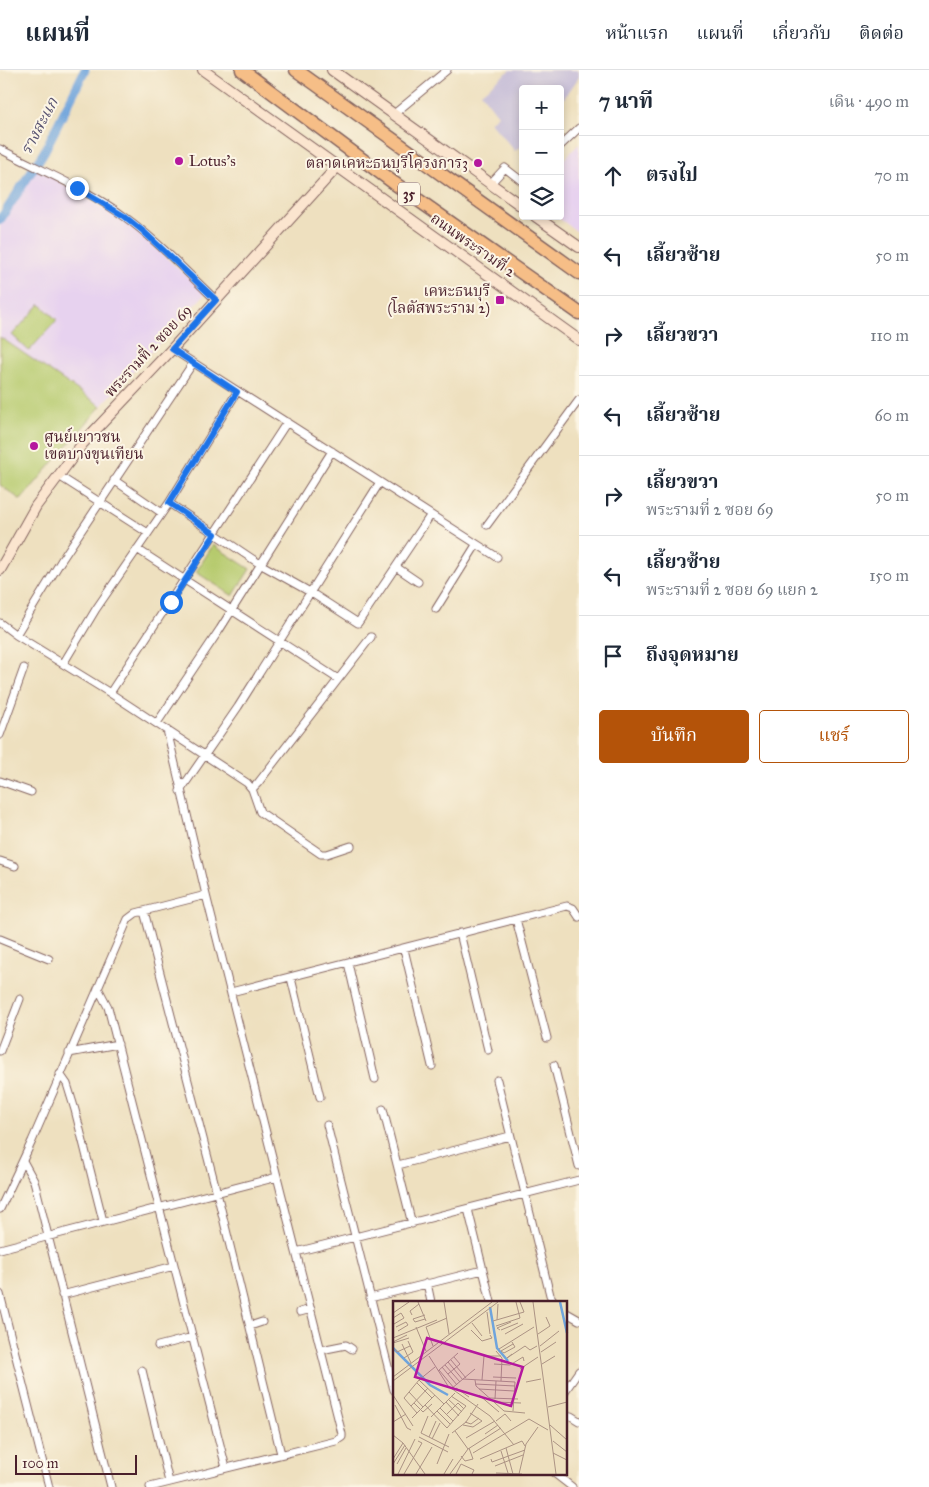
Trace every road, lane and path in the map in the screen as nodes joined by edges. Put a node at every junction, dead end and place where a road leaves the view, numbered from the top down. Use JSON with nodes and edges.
{"nodes":[{"id":1,"x":203,"y":70,"type":"edge"},
{"id":2,"x":242,"y":70,"type":"edge"},
{"id":3,"x":296,"y":70,"type":"edge"},
{"id":4,"x":447,"y":70,"type":"edge"},
{"id":5,"x":338,"y":71,"type":"edge"},
{"id":6,"x":394,"y":114,"type":"junction"},
{"id":7,"x":579,"y":128,"type":"edge"},
{"id":8,"x":564,"y":142,"type":"edge"},
{"id":9,"x":0,"y":149,"type":"edge"},
{"id":10,"x":337,"y":167,"type":"junction"},
{"id":11,"x":519,"y":179,"type":"edge"},
{"id":12,"x":490,"y":184,"type":"junction"},
{"id":13,"x":519,"y":205,"type":"edge"},
{"id":14,"x":541,"y":220,"type":"edge"},
{"id":15,"x":579,"y":247,"type":"edge"},
{"id":16,"x":579,"y":273,"type":"edge"},
{"id":17,"x":216,"y":300,"type":"junction"},
{"id":18,"x":579,"y":313,"type":"edge"},
{"id":19,"x":579,"y":340,"type":"edge"},
{"id":20,"x":172,"y":349,"type":"junction"},
{"id":21,"x":193,"y":363,"type":"junction"},
{"id":22,"x":237,"y":392,"type":"junction"},
{"id":23,"x":579,"y":400,"type":"edge"},
{"id":24,"x":287,"y":422,"type":"junction"},
{"id":25,"x":332,"y":451,"type":"junction"},
{"id":26,"x":59,"y":476,"type":"junction"},
{"id":27,"x":114,"y":480,"type":"junction"},
{"id":28,"x":380,"y":482,"type":"junction"},
{"id":29,"x":100,"y":502,"type":"junction"},
{"id":30,"x":169,"y":503,"type":"junction"},
{"id":31,"x":162,"y":513,"type":"junction"},
{"id":32,"x":430,"y":516,"type":"junction"},
{"id":33,"x":488,"y":525,"type":"dead end"},
{"id":34,"x":148,"y":534,"type":"junction"},
{"id":35,"x":215,"y":534,"type":"junction"},
{"id":36,"x":476,"y":545,"type":"junction"},
{"id":37,"x":137,"y":549,"type":"junction"},
{"id":38,"x":497,"y":557,"type":"dead end"},
{"id":39,"x":260,"y":564,"type":"junction"},
{"id":40,"x":396,"y":567,"type":"junction"},
{"id":41,"x":0,"y":570,"type":"edge"},
{"id":42,"x":185,"y":580,"type":"junction"},
{"id":43,"x":418,"y":582,"type":"dead end"},
{"id":44,"x":310,"y":592,"type":"junction"},
{"id":45,"x":436,"y":609,"type":"dead end"},
{"id":46,"x":232,"y":610,"type":"junction"},
{"id":47,"x":0,"y":623,"type":"edge"},
{"id":48,"x":16,"y":635,"type":"junction"},
{"id":49,"x":371,"y":637,"type":"dead end"},
{"id":50,"x":280,"y":642,"type":"junction"},
{"id":51,"x":63,"y":664,"type":"junction"},
{"id":52,"x":24,"y":668,"type":"dead end"},
{"id":53,"x":338,"y":679,"type":"junction"},
{"id":54,"x":110,"y":693,"type":"junction"},
{"id":55,"x":157,"y":723,"type":"junction"},
{"id":56,"x":167,"y":730,"type":"junction"},
{"id":57,"x":0,"y":735,"type":"edge"},
{"id":58,"x":206,"y":756,"type":"junction"},
{"id":59,"x":0,"y":781,"type":"edge"},
{"id":60,"x":252,"y":789,"type":"junction"},
{"id":61,"x":180,"y":791,"type":"junction"},
{"id":62,"x":31,"y":792,"type":"dead end"},
{"id":63,"x":351,"y":846,"type":"dead end"},
{"id":64,"x":0,"y":860,"type":"edge"},
{"id":65,"x":15,"y":866,"type":"dead end"},
{"id":66,"x":206,"y":895,"type":"junction"},
{"id":67,"x":144,"y":911,"type":"junction"},
{"id":68,"x":579,"y":917,"type":"edge"},
{"id":69,"x":516,"y":919,"type":"junction"},
{"id":70,"x":460,"y":933,"type":"junction"},
{"id":71,"x":0,"y":939,"type":"edge"},
{"id":72,"x":404,"y":949,"type":"junction"},
{"id":73,"x":49,"y":958,"type":"dead end"},
{"id":74,"x":348,"y":963,"type":"junction"},
{"id":75,"x":291,"y":978,"type":"junction"},
{"id":76,"x":98,"y":988,"type":"junction"},
{"id":77,"x":231,"y":992,"type":"junction"},
{"id":78,"x":20,"y":1000,"type":"dead end"},
{"id":79,"x":547,"y":1038,"type":"dead end"},
{"id":80,"x":118,"y":1044,"type":"junction"},
{"id":81,"x":488,"y":1050,"type":"dead end"},
{"id":82,"x":0,"y":1051,"type":"edge"},
{"id":83,"x":69,"y":1053,"type":"junction"},
{"id":84,"x":554,"y":1065,"type":"dead end"},
{"id":85,"x":432,"y":1066,"type":"dead end"},
{"id":86,"x":60,"y":1074,"type":"junction"},
{"id":87,"x":375,"y":1079,"type":"dead end"},
{"id":88,"x":497,"y":1080,"type":"dead end"},
{"id":89,"x":320,"y":1097,"type":"dead end"},
{"id":90,"x":383,"y":1109,"type":"dead end"},
{"id":91,"x":328,"y":1125,"type":"dead end"},
{"id":92,"x":510,"y":1136,"type":"junction"},
{"id":93,"x":23,"y":1161,"type":"junction"},
{"id":94,"x":398,"y":1165,"type":"junction"},
{"id":95,"x":579,"y":1166,"type":"edge"},
{"id":96,"x":277,"y":1177,"type":"junction"},
{"id":97,"x":579,"y":1180,"type":"edge"},
{"id":98,"x":217,"y":1193,"type":"junction"},
{"id":99,"x":526,"y":1194,"type":"junction"},
{"id":100,"x":160,"y":1208,"type":"junction"},
{"id":101,"x":468,"y":1208,"type":"junction"},
{"id":102,"x":0,"y":1210,"type":"edge"},
{"id":103,"x":103,"y":1222,"type":"junction"},
{"id":104,"x":412,"y":1224,"type":"junction"},
{"id":105,"x":47,"y":1236,"type":"junction"},
{"id":106,"x":354,"y":1238,"type":"junction"},
{"id":107,"x":0,"y":1249,"type":"edge"},
{"id":108,"x":296,"y":1252,"type":"junction"},
{"id":109,"x":174,"y":1266,"type":"junction"},
{"id":110,"x":483,"y":1270,"type":"junction"},
{"id":111,"x":427,"y":1284,"type":"junction"},
{"id":112,"x":0,"y":1294,"type":"edge"},
{"id":113,"x":62,"y":1295,"type":"junction"},
{"id":114,"x":370,"y":1298,"type":"junction"},
{"id":115,"x":431,"y":1301,"type":"edge"},
{"id":116,"x":492,"y":1301,"type":"edge"},
{"id":117,"x":554,"y":1301,"type":"edge"},
{"id":118,"x":311,"y":1309,"type":"junction"},
{"id":119,"x":300,"y":1312,"type":"dead end"},
{"id":120,"x":567,"y":1314,"type":"edge"},
{"id":121,"x":579,"y":1320,"type":"edge"},
{"id":122,"x":262,"y":1322,"type":"dead end"},
{"id":123,"x":250,"y":1326,"type":"junction"},
{"id":124,"x":192,"y":1337,"type":"junction"},
{"id":125,"x":158,"y":1346,"type":"dead end"},
{"id":126,"x":352,"y":1348,"type":"dead end"},
{"id":127,"x":321,"y":1350,"type":"junction"},
{"id":128,"x":142,"y":1370,"type":"dead end"},
{"id":129,"x":579,"y":1371,"type":"edge"},
{"id":130,"x":393,"y":1386,"type":"edge"},
{"id":131,"x":566,"y":1390,"type":"edge"},
{"id":132,"x":571,"y":1416,"type":"dead end"},
{"id":133,"x":579,"y":1421,"type":"edge"},
{"id":134,"x":281,"y":1454,"type":"junction"},
{"id":135,"x":226,"y":1468,"type":"junction"},
{"id":136,"x":555,"y":1474,"type":"edge"},
{"id":137,"x":169,"y":1482,"type":"junction"},
{"id":138,"x":49,"y":1487,"type":"edge"},
{"id":139,"x":111,"y":1487,"type":"edge"},
{"id":140,"x":150,"y":1487,"type":"edge"},
{"id":141,"x":572,"y":1487,"type":"edge"}],
"edges":[{"from":1,"to":10,"type":"main road","name":"ถนนพระรามที่ 2","number":"35"},
{"from":2,"to":18,"type":"highway","name":"ถนนพระรามที่ 2","number":"35"},
{"from":3,"to":16,"type":"highway","number":"35"},
{"from":4,"to":6,"type":"street"},
{"from":5,"to":6,"type":"main road"},
{"from":6,"to":12,"type":"main road"},
{"from":7,"to":8,"type":"street"},
{"from":9,"to":17,"type":"street"},
{"from":10,"to":17,"type":"main road","name":"พระรามที่ 2 ซอย 69"},
{"from":10,"to":19,"type":"main road","name":"ถนนพระรามที่ 2","number":"35"},
{"from":11,"to":12,"type":"street"},
{"from":12,"to":13,"type":"main road"},
{"from":14,"to":15,"type":"main road"},
{"from":17,"to":20,"type":"main road","name":"พระรามที่ 2 ซอย 69"},
{"from":20,"to":21,"type":"street"},
{"from":20,"to":26,"type":"main road","name":"พระรามที่ 2 ซอย 69"},
{"from":21,"to":22,"type":"street"},
{"from":21,"to":27,"type":"street"},
{"from":22,"to":24,"type":"street"},
{"from":22,"to":30,"type":"street"},
{"from":23,"to":33,"type":"street"},
{"from":24,"to":25,"type":"street"},
{"from":24,"to":35,"type":"street"},
{"from":25,"to":28,"type":"street"},
{"from":25,"to":39,"type":"street"},
{"from":26,"to":29,"type":"street"},
{"from":26,"to":41,"type":"main road","name":"พระรามที่ 2 ซอย 69"},
{"from":27,"to":29,"type":"street"},
{"from":27,"to":31,"type":"street"},
{"from":28,"to":32,"type":"street"},
{"from":28,"to":44,"type":"street"},
{"from":29,"to":34,"type":"street"},
{"from":29,"to":48,"type":"street"},
{"from":30,"to":31,"type":"street"},
{"from":30,"to":35,"type":"street"},
{"from":31,"to":34,"type":"street"},
{"from":32,"to":36,"type":"street"},
{"from":32,"to":40,"type":"street"},
{"from":34,"to":37,"type":"street"},
{"from":35,"to":39,"type":"street"},
{"from":35,"to":42,"type":"street"},
{"from":36,"to":38,"type":"street"},
{"from":36,"to":45,"type":"street"},
{"from":37,"to":42,"type":"street"},
{"from":37,"to":51,"type":"street"},
{"from":39,"to":44,"type":"street"},
{"from":39,"to":46,"type":"street"},
{"from":40,"to":43,"type":"street"},
{"from":40,"to":44,"type":"street"},
{"from":42,"to":46,"type":"street"},
{"from":42,"to":54,"type":"street"},
{"from":44,"to":50,"type":"street"},
{"from":46,"to":50,"type":"street"},
{"from":46,"to":55,"type":"street"},
{"from":47,"to":48,"type":"street"},
{"from":48,"to":51,"type":"street"},
{"from":49,"to":53,"type":"street"},
{"from":50,"to":53,"type":"street"},
{"from":50,"to":58,"type":"street"},
{"from":51,"to":54,"type":"street"},
{"from":52,"to":57,"type":"street"},
{"from":53,"to":60,"type":"street"},
{"from":54,"to":55,"type":"street"},
{"from":55,"to":56,"type":"street"},
{"from":56,"to":58,"type":"street"},
{"from":56,"to":61,"type":"street"},
{"from":58,"to":60,"type":"street"},
{"from":58,"to":61,"type":"street"},
{"from":59,"to":62,"type":"street"},
{"from":60,"to":63,"type":"street"},
{"from":61,"to":66,"type":"street"},
{"from":64,"to":65,"type":"street"},
{"from":66,"to":67,"type":"street"},
{"from":66,"to":77,"type":"street"},
{"from":67,"to":76,"type":"street"},
{"from":67,"to":98,"type":"street"},
{"from":68,"to":69,"type":"street"},
{"from":69,"to":70,"type":"street"},
{"from":69,"to":79,"type":"street"},
{"from":70,"to":72,"type":"street"},
{"from":70,"to":81,"type":"street"},
{"from":71,"to":73,"type":"street"},
{"from":72,"to":74,"type":"street"},
{"from":72,"to":85,"type":"street"},
{"from":74,"to":75,"type":"street"},
{"from":74,"to":87,"type":"street"},
{"from":75,"to":77,"type":"street"},
{"from":75,"to":89,"type":"street"},
{"from":76,"to":80,"type":"street"},
{"from":76,"to":83,"type":"street"},
{"from":77,"to":96,"type":"street"},
{"from":78,"to":82,"type":"street"},
{"from":80,"to":83,"type":"street"},
{"from":80,"to":100,"type":"street"},
{"from":83,"to":86,"type":"street"},
{"from":84,"to":95,"type":"street"},
{"from":86,"to":93,"type":"street"},
{"from":86,"to":103,"type":"street"},
{"from":88,"to":92,"type":"street"},
{"from":90,"to":94,"type":"street"},
{"from":91,"to":106,"type":"street"},
{"from":92,"to":94,"type":"street"},
{"from":92,"to":99,"type":"street"},
{"from":93,"to":102,"type":"street"},
{"from":93,"to":105,"type":"street"},
{"from":94,"to":104,"type":"street"},
{"from":96,"to":98,"type":"street"},
{"from":96,"to":108,"type":"street"},
{"from":97,"to":99,"type":"street"},
{"from":98,"to":100,"type":"street"},
{"from":98,"to":123,"type":"street"},
{"from":99,"to":101,"type":"street"},
{"from":99,"to":117,"type":"street"},
{"from":100,"to":103,"type":"street"},
{"from":100,"to":109,"type":"street"},
{"from":101,"to":104,"type":"street"},
{"from":101,"to":110,"type":"street"},
{"from":103,"to":105,"type":"street"},
{"from":104,"to":106,"type":"street"},
{"from":105,"to":107,"type":"street"},
{"from":105,"to":113,"type":"street"},
{"from":106,"to":108,"type":"street"},
{"from":106,"to":114,"type":"street"},
{"from":108,"to":118,"type":"street"},
{"from":109,"to":113,"type":"street"},
{"from":109,"to":124,"type":"street"},
{"from":110,"to":111,"type":"street"},
{"from":110,"to":116,"type":"street"},
{"from":111,"to":114,"type":"street"},
{"from":111,"to":115,"type":"street"},
{"from":112,"to":138,"type":"street"},
{"from":113,"to":139,"type":"street"},
{"from":114,"to":130,"type":"street"},
{"from":118,"to":119,"type":"street"},
{"from":118,"to":127,"type":"street"},
{"from":120,"to":121,"type":"street"},
{"from":122,"to":123,"type":"street"},
{"from":123,"to":134,"type":"street"},
{"from":124,"to":125,"type":"street"},
{"from":124,"to":135,"type":"street"},
{"from":126,"to":127,"type":"street"},
{"from":127,"to":134,"type":"street"},
{"from":128,"to":137,"type":"street"},
{"from":129,"to":131,"type":"street"},
{"from":132,"to":133,"type":"street"},
{"from":134,"to":135,"type":"street"},
{"from":135,"to":137,"type":"street"},
{"from":136,"to":141,"type":"street"},
{"from":137,"to":140,"type":"street"}]}
